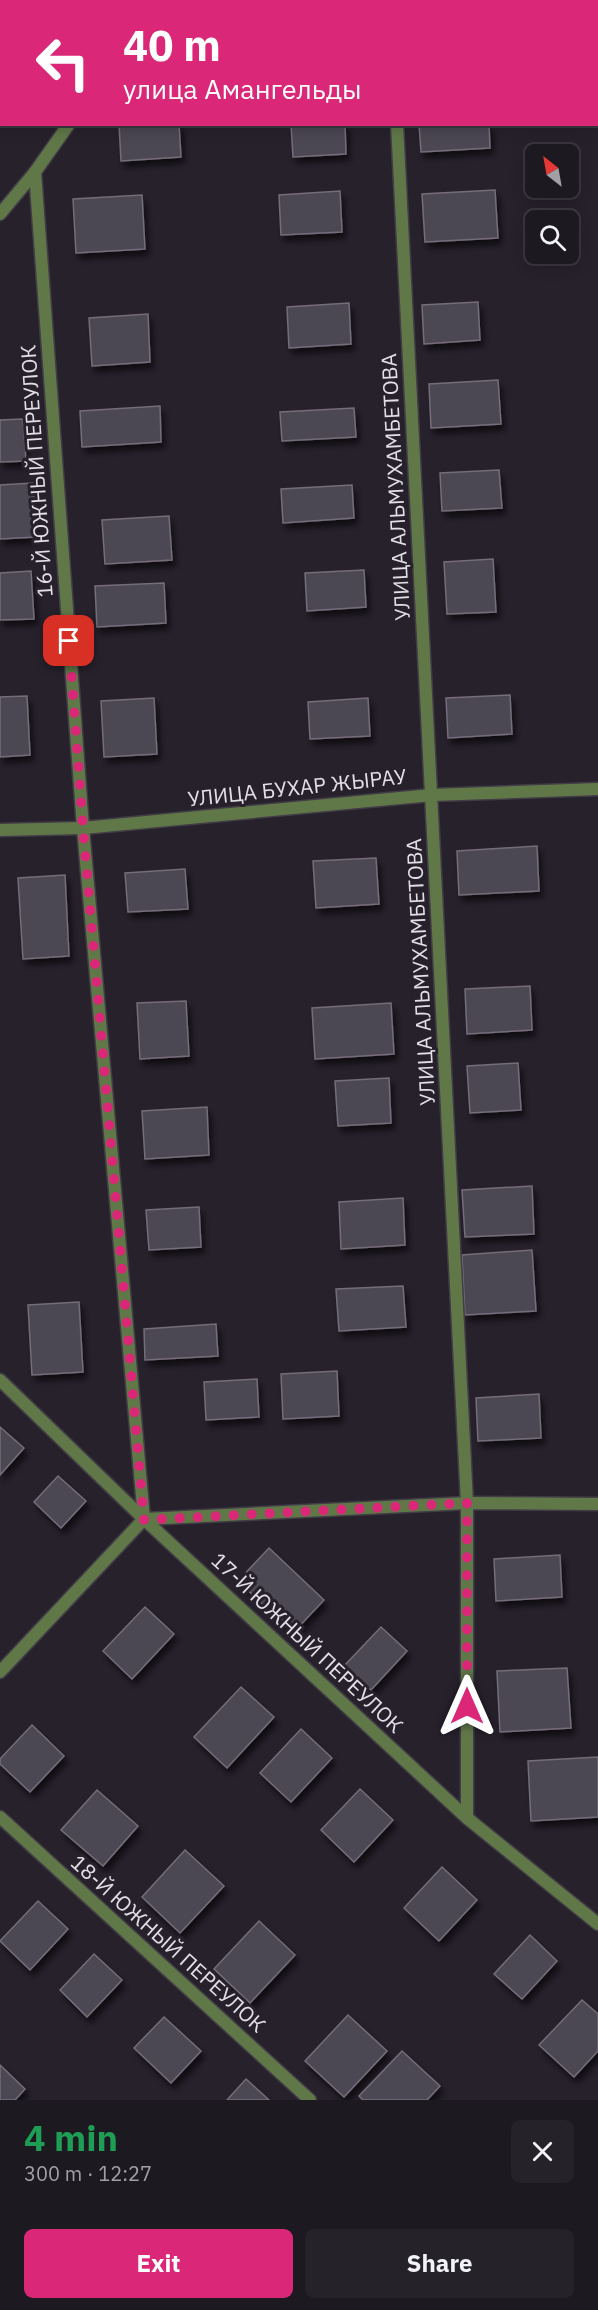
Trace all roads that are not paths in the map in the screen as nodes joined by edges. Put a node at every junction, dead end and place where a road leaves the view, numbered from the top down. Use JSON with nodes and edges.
{"nodes":[{"id":1,"x":68,"y":126,"type":"edge"},
{"id":2,"x":397,"y":126,"type":"edge"},
{"id":3,"x":35,"y":172,"type":"junction"},
{"id":4,"x":0,"y":214,"type":"edge"},
{"id":5,"x":598,"y":789,"type":"edge"},
{"id":6,"x":432,"y":795,"type":"junction"},
{"id":7,"x":83,"y":828,"type":"junction"},
{"id":8,"x":0,"y":830,"type":"edge"},
{"id":9,"x":0,"y":1380,"type":"edge"},
{"id":10,"x":467,"y":1503,"type":"junction"},
{"id":11,"x":598,"y":1504,"type":"edge"},
{"id":12,"x":144,"y":1520,"type":"junction"},
{"id":13,"x":0,"y":1672,"type":"edge"},
{"id":14,"x":0,"y":1817,"type":"edge"},
{"id":15,"x":467,"y":1818,"type":"junction"},
{"id":16,"x":598,"y":1924,"type":"edge"},
{"id":17,"x":310,"y":2100,"type":"edge"}],
"edges":[{"from":1,"to":3,"type":"street"},
{"from":2,"to":6,"type":"street","name":"УЛИЦА АЛЬМУХАМБЕТОВА"},
{"from":3,"to":4,"type":"street"},
{"from":3,"to":7,"type":"street","name":"16-Й ЮЖНЫЙ ПЕРЕУЛОК"},
{"from":5,"to":6,"type":"street","name":"УЛИЦА БУХАР ЖЫРАУ"},
{"from":6,"to":7,"type":"street","name":"УЛИЦА БУХАР ЖЫРАУ"},
{"from":6,"to":10,"type":"street","name":"УЛИЦА АЛЬМУХАМБЕТОВА"},
{"from":7,"to":8,"type":"street","name":"УЛИЦА БУХАР ЖЫРАУ"},
{"from":7,"to":12,"type":"street","name":"16-Й ЮЖНЫЙ ПЕРЕУЛОК"},
{"from":9,"to":12,"type":"street","name":"17-Й ЮЖНЫЙ ПЕРЕУЛОК"},
{"from":10,"to":11,"type":"street"},
{"from":10,"to":12,"type":"street"},
{"from":10,"to":15,"type":"street","name":"УЛИЦА АЛЬМУХАМБЕТОВА"},
{"from":12,"to":13,"type":"street"},
{"from":12,"to":15,"type":"street","name":"17-Й ЮЖНЫЙ ПЕРЕУЛОК"},
{"from":14,"to":17,"type":"street","name":"18-Й ЮЖНЫЙ ПЕРЕУЛОК"},
{"from":15,"to":16,"type":"street","name":"17-Й ЮЖНЫЙ ПЕРЕУЛОК"}]}
